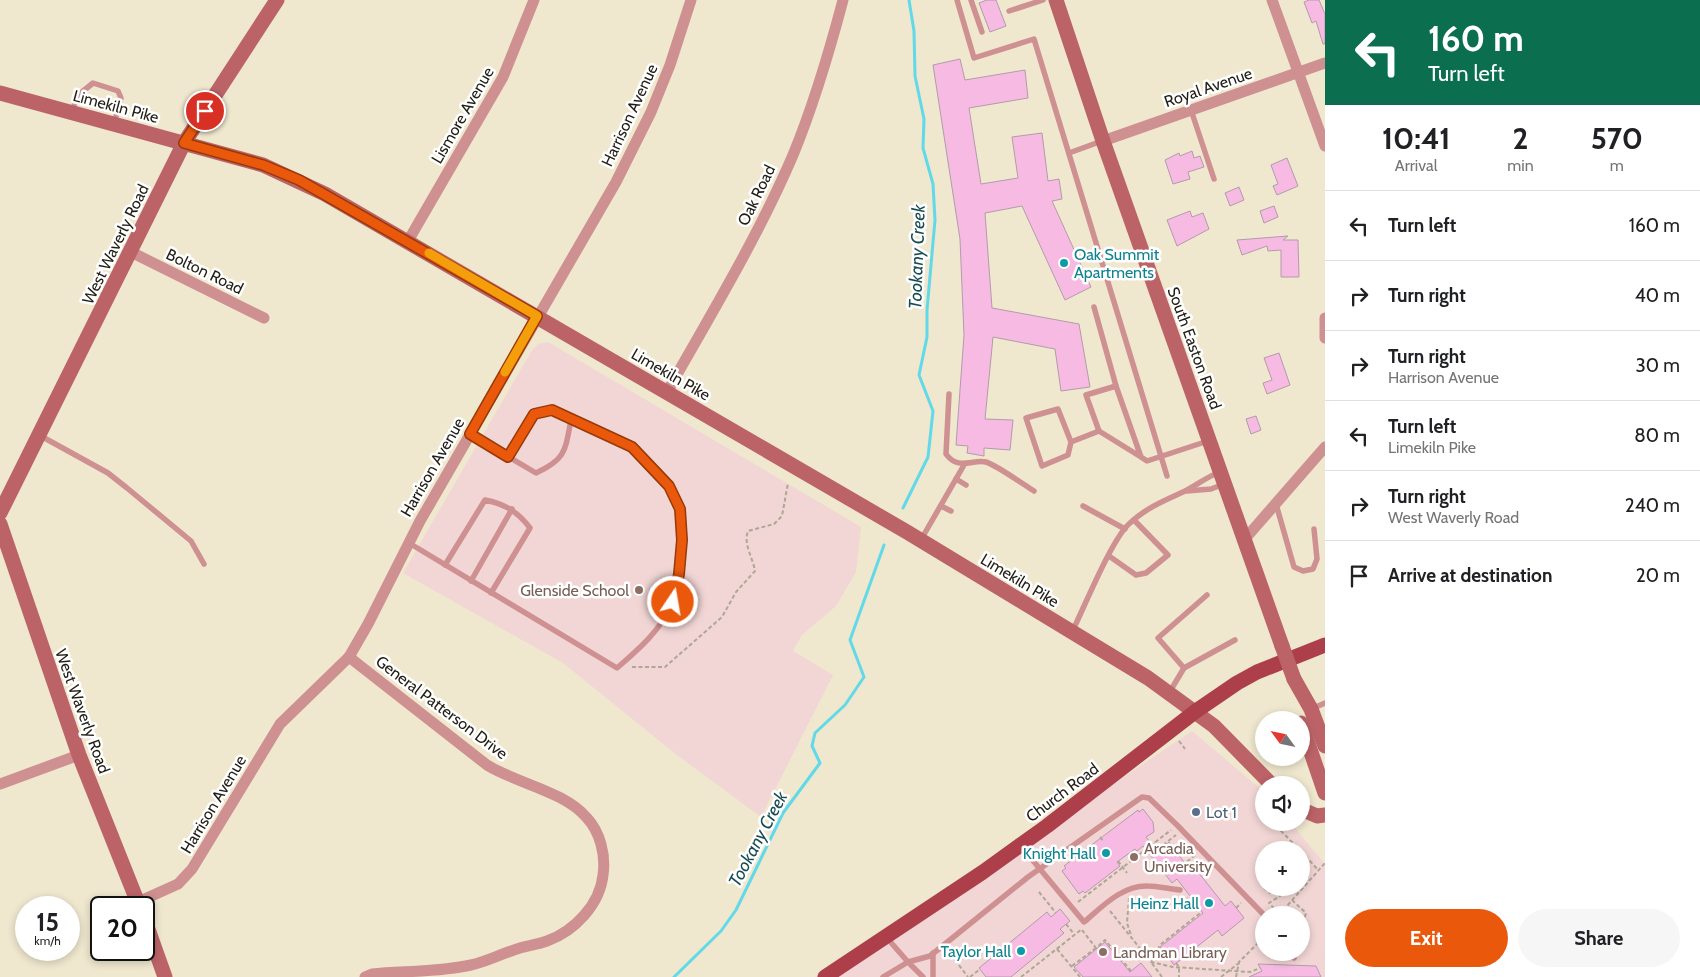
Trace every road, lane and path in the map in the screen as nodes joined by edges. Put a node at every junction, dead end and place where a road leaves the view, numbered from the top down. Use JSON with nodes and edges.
{"nodes":[{"id":1,"x":277,"y":0,"type":"edge"},
{"id":2,"x":534,"y":0,"type":"edge"},
{"id":3,"x":691,"y":0,"type":"edge"},
{"id":4,"x":843,"y":0,"type":"edge"},
{"id":5,"x":956,"y":0,"type":"edge"},
{"id":6,"x":970,"y":0,"type":"edge"},
{"id":7,"x":1043,"y":0,"type":"edge"},
{"id":8,"x":1056,"y":0,"type":"edge"},
{"id":9,"x":1272,"y":0,"type":"edge"},
{"id":10,"x":1009,"y":10,"type":"dead end"},
{"id":11,"x":982,"y":32,"type":"dead end"},
{"id":12,"x":1325,"y":63,"type":"edge"},
{"id":13,"x":1298,"y":72,"type":"junction"},
{"id":14,"x":0,"y":93,"type":"edge"},
{"id":15,"x":1191,"y":110,"type":"junction"},
{"id":16,"x":72,"y":112,"type":"junction"},
{"id":17,"x":114,"y":124,"type":"junction"},
{"id":18,"x":1103,"y":141,"type":"junction"},
{"id":19,"x":184,"y":143,"type":"junction"},
{"id":20,"x":1325,"y":146,"type":"edge"},
{"id":21,"x":1069,"y":153,"type":"junction"},
{"id":22,"x":1214,"y":179,"type":"dead end"},
{"id":23,"x":408,"y":240,"type":"junction"},
{"id":24,"x":131,"y":252,"type":"junction"},
{"id":25,"x":1094,"y":307,"type":"dead end"},
{"id":26,"x":537,"y":316,"type":"junction"},
{"id":27,"x":264,"y":318,"type":"dead end"},
{"id":28,"x":1325,"y":318,"type":"edge"},
{"id":29,"x":1325,"y":338,"type":"edge"},
{"id":30,"x":1116,"y":386,"type":"junction"},
{"id":31,"x":667,"y":392,"type":"junction"},
{"id":32,"x":949,"y":394,"type":"dead end"},
{"id":33,"x":571,"y":420,"type":"junction"},
{"id":34,"x":1099,"y":431,"type":"junction"},
{"id":35,"x":470,"y":434,"type":"junction"},
{"id":36,"x":39,"y":435,"type":"junction"},
{"id":37,"x":1209,"y":440,"type":"junction"},
{"id":38,"x":1071,"y":442,"type":"junction"},
{"id":39,"x":1325,"y":447,"type":"edge"},
{"id":40,"x":1161,"y":456,"type":"junction"},
{"id":41,"x":508,"y":457,"type":"junction"},
{"id":42,"x":1141,"y":457,"type":"junction"},
{"id":43,"x":964,"y":465,"type":"junction"},
{"id":44,"x":1167,"y":476,"type":"dead end"},
{"id":45,"x":1222,"y":478,"type":"junction"},
{"id":46,"x":956,"y":479,"type":"junction"},
{"id":47,"x":788,"y":483,"type":"dead end"},
{"id":48,"x":966,"y":485,"type":"dead end"},
{"id":49,"x":1034,"y":490,"type":"dead end"},
{"id":50,"x":1185,"y":491,"type":"junction"},
{"id":51,"x":1276,"y":504,"type":"junction"},
{"id":52,"x":941,"y":506,"type":"junction"},
{"id":53,"x":1083,"y":506,"type":"dead end"},
{"id":54,"x":512,"y":509,"type":"junction"},
{"id":55,"x":951,"y":511,"type":"dead end"},
{"id":56,"x":0,"y":513,"type":"edge"},
{"id":57,"x":1134,"y":520,"type":"junction"},
{"id":58,"x":0,"y":524,"type":"edge"},
{"id":59,"x":1124,"y":529,"type":"junction"},
{"id":60,"x":1314,"y":530,"type":"dead end"},
{"id":61,"x":920,"y":540,"type":"junction"},
{"id":62,"x":1244,"y":540,"type":"junction"},
{"id":63,"x":409,"y":543,"type":"junction"},
{"id":64,"x":1109,"y":556,"type":"junction"},
{"id":65,"x":204,"y":564,"type":"dead end"},
{"id":66,"x":445,"y":565,"type":"junction"},
{"id":67,"x":471,"y":581,"type":"junction"},
{"id":68,"x":491,"y":593,"type":"junction"},
{"id":69,"x":1207,"y":595,"type":"dead end"},
{"id":70,"x":1072,"y":632,"type":"junction"},
{"id":71,"x":1235,"y":640,"type":"dead end"},
{"id":72,"x":1325,"y":645,"type":"edge"},
{"id":73,"x":349,"y":657,"type":"junction"},
{"id":74,"x":617,"y":668,"type":"junction"},
{"id":75,"x":1184,"y":668,"type":"junction"},
{"id":76,"x":1294,"y":679,"type":"junction"},
{"id":77,"x":1169,"y":693,"type":"junction"},
{"id":78,"x":1318,"y":706,"type":"edge"},
{"id":79,"x":1196,"y":711,"type":"junction"},
{"id":80,"x":1299,"y":711,"type":"edge"},
{"id":81,"x":1180,"y":739,"type":"dead end"},
{"id":82,"x":1325,"y":746,"type":"edge"},
{"id":83,"x":1185,"y":749,"type":"dead end"},
{"id":84,"x":1310,"y":749,"type":"edge"},
{"id":85,"x":79,"y":755,"type":"junction"},
{"id":86,"x":1263,"y":776,"type":"edge"},
{"id":87,"x":0,"y":784,"type":"edge"},
{"id":88,"x":1325,"y":793,"type":"edge"},
{"id":89,"x":1310,"y":813,"type":"edge"},
{"id":90,"x":1325,"y":815,"type":"edge"},
{"id":91,"x":1171,"y":830,"type":"dead end"},
{"id":92,"x":1281,"y":831,"type":"edge"},
{"id":93,"x":1176,"y":835,"type":"dead end"},
{"id":94,"x":1100,"y":836,"type":"dead end"},
{"id":95,"x":1291,"y":841,"type":"edge"},
{"id":96,"x":1104,"y":842,"type":"dead end"},
{"id":97,"x":1154,"y":843,"type":"junction"},
{"id":98,"x":1020,"y":846,"type":"junction"},
{"id":99,"x":1195,"y":855,"type":"dead end"},
{"id":100,"x":1118,"y":861,"type":"dead end"},
{"id":101,"x":1310,"y":862,"type":"edge"},
{"id":102,"x":1325,"y":863,"type":"edge"},
{"id":103,"x":1182,"y":866,"type":"dead end"},
{"id":104,"x":1124,"y":868,"type":"junction"},
{"id":105,"x":1039,"y":870,"type":"junction"},
{"id":106,"x":1318,"y":871,"type":"junction"},
{"id":107,"x":1127,"y":873,"type":"dead end"},
{"id":108,"x":1311,"y":879,"type":"joint"},
{"id":109,"x":1180,"y":890,"type":"joint"},
{"id":110,"x":1039,"y":892,"type":"dead end"},
{"id":111,"x":135,"y":896,"type":"edge"},
{"id":112,"x":155,"y":896,"type":"edge"},
{"id":113,"x":1130,"y":896,"type":"dead end"},
{"id":114,"x":1280,"y":896,"type":"edge"},
{"id":115,"x":1292,"y":900,"type":"junction"},
{"id":116,"x":1079,"y":901,"type":"dead end"},
{"id":117,"x":1241,"y":903,"type":"dead end"},
{"id":118,"x":1255,"y":906,"type":"edge"},
{"id":119,"x":1272,"y":906,"type":"edge"},
{"id":120,"x":1287,"y":906,"type":"edge"},
{"id":121,"x":1298,"y":906,"type":"edge"},
{"id":122,"x":1236,"y":908,"type":"dead end"},
{"id":123,"x":1110,"y":911,"type":"dead end"},
{"id":124,"x":1056,"y":913,"type":"dead end"},
{"id":125,"x":1084,"y":922,"type":"junction"},
{"id":126,"x":1066,"y":924,"type":"dead end"},
{"id":127,"x":1082,"y":930,"type":"junction"},
{"id":128,"x":1074,"y":935,"type":"junction"},
{"id":129,"x":886,"y":937,"type":"junction"},
{"id":130,"x":1131,"y":938,"type":"junction"},
{"id":131,"x":1255,"y":946,"type":"edge"},
{"id":132,"x":1096,"y":948,"type":"junction"},
{"id":133,"x":155,"y":949,"type":"edge"},
{"id":134,"x":1057,"y":949,"type":"junction"},
{"id":135,"x":933,"y":953,"type":"junction"},
{"id":136,"x":955,"y":960,"type":"dead end"},
{"id":137,"x":908,"y":962,"type":"junction"},
{"id":138,"x":1151,"y":962,"type":"junction"},
{"id":139,"x":1239,"y":962,"type":"junction"},
{"id":140,"x":1176,"y":963,"type":"dead end"},
{"id":141,"x":1072,"y":967,"type":"junction"},
{"id":142,"x":1179,"y":967,"type":"junction"},
{"id":143,"x":1260,"y":968,"type":"dead end"},
{"id":144,"x":980,"y":969,"type":"dead end"},
{"id":145,"x":1230,"y":969,"type":"junction"},
{"id":146,"x":1237,"y":970,"type":"junction"},
{"id":147,"x":1131,"y":971,"type":"dead end"},
{"id":148,"x":1250,"y":972,"type":"junction"},
{"id":149,"x":1252,"y":976,"type":"edge"},
{"id":150,"x":165,"y":977,"type":"edge"},
{"id":151,"x":365,"y":977,"type":"edge"},
{"id":152,"x":825,"y":977,"type":"edge"},
{"id":153,"x":884,"y":977,"type":"edge"},
{"id":154,"x":923,"y":977,"type":"edge"},
{"id":155,"x":933,"y":977,"type":"edge"},
{"id":156,"x":969,"y":977,"type":"edge"},
{"id":157,"x":1021,"y":977,"type":"edge"},
{"id":158,"x":1080,"y":977,"type":"edge"},
{"id":159,"x":1162,"y":977,"type":"edge"},
{"id":160,"x":1178,"y":977,"type":"edge"},
{"id":161,"x":1221,"y":977,"type":"edge"},
{"id":162,"x":1236,"y":977,"type":"edge"}],
"edges":[{"from":1,"to":19,"type":"main road","name":"West Waverly Road"},
{"from":2,"to":23,"type":"street","name":"Lismore Avenue"},
{"from":3,"to":26,"type":"street","name":"Harrison Avenue"},
{"from":4,"to":31,"type":"street","name":"Oak Road"},
{"from":5,"to":21,"type":"lane"},
{"from":6,"to":11,"type":"lane"},
{"from":7,"to":10,"type":"lane"},
{"from":8,"to":18,"type":"main road","name":"South Easton Road"},
{"from":9,"to":13,"type":"street"},
{"from":12,"to":13,"type":"street","name":"Royal Avenue"},
{"from":13,"to":15,"type":"street","name":"Royal Avenue"},
{"from":13,"to":20,"type":"street"},
{"from":14,"to":16,"type":"main road","name":"Limekiln Pike"},
{"from":15,"to":18,"type":"street","name":"Royal Avenue"},
{"from":15,"to":22,"type":"lane"},
{"from":16,"to":17,"type":"main road","name":"Limekiln Pike"},
{"from":16,"to":17,"type":"lane"},
{"from":17,"to":19,"type":"main road","name":"Limekiln Pike"},
{"from":18,"to":21,"type":"lane"},
{"from":18,"to":37,"type":"main road","name":"South Easton Road"},
{"from":19,"to":23,"type":"main road","name":"Limekiln Pike"},
{"from":19,"to":24,"type":"main road","name":"West Waverly Road"},
{"from":21,"to":40,"type":"lane"},
{"from":23,"to":26,"type":"main road","name":"Limekiln Pike"},
{"from":24,"to":27,"type":"street","name":"Bolton Road"},
{"from":24,"to":36,"type":"main road","name":"West Waverly Road"},
{"from":25,"to":30,"type":"lane"},
{"from":26,"to":31,"type":"main road","name":"Limekiln Pike"},
{"from":26,"to":35,"type":"street","name":"Harrison Avenue"},
{"from":28,"to":29,"type":"street"},
{"from":30,"to":34,"type":"lane"},
{"from":30,"to":42,"type":"lane"},
{"from":31,"to":61,"type":"main road","name":"Limekiln Pike"},
{"from":32,"to":43,"type":"lane"},
{"from":33,"to":41,"type":"lane"},
{"from":33,"to":41,"type":"lane"},
{"from":33,"to":74,"type":"lane"},
{"from":34,"to":38,"type":"lane"},
{"from":34,"to":42,"type":"lane"},
{"from":35,"to":41,"type":"lane"},
{"from":35,"to":63,"type":"street","name":"Harrison Avenue"},
{"from":36,"to":56,"type":"main road","name":"West Waverly Road"},
{"from":36,"to":65,"type":"lane"},
{"from":37,"to":40,"type":"lane"},
{"from":37,"to":45,"type":"main road","name":"South Easton Road"},
{"from":38,"to":38,"type":"lane"},
{"from":39,"to":51,"type":"street"},
{"from":40,"to":42,"type":"lane"},
{"from":40,"to":44,"type":"lane"},
{"from":43,"to":46,"type":"lane"},
{"from":43,"to":49,"type":"lane"},
{"from":45,"to":50,"type":"lane"},
{"from":45,"to":50,"type":"lane"},
{"from":45,"to":62,"type":"main road","name":"South Easton Road"},
{"from":46,"to":48,"type":"lane"},
{"from":46,"to":52,"type":"lane"},
{"from":47,"to":74,"type":"path"},
{"from":50,"to":57,"type":"lane"},
{"from":51,"to":60,"type":"lane"},
{"from":51,"to":62,"type":"street"},
{"from":52,"to":55,"type":"lane"},
{"from":52,"to":61,"type":"lane"},
{"from":53,"to":59,"type":"lane"},
{"from":54,"to":66,"type":"lane"},
{"from":54,"to":67,"type":"lane"},
{"from":54,"to":68,"type":"lane"},
{"from":57,"to":59,"type":"lane"},
{"from":57,"to":64,"type":"lane"},
{"from":58,"to":85,"type":"main road","name":"West Waverly Road"},
{"from":59,"to":64,"type":"lane"},
{"from":61,"to":70,"type":"main road","name":"Limekiln Pike"},
{"from":62,"to":76,"type":"main road","name":"South Easton Road","bridge":true},
{"from":63,"to":66,"type":"lane"},
{"from":63,"to":73,"type":"street","name":"Harrison Avenue"},
{"from":64,"to":70,"type":"lane"},
{"from":66,"to":67,"type":"lane"},
{"from":67,"to":68,"type":"lane"},
{"from":68,"to":74,"type":"lane"},
{"from":69,"to":75,"type":"lane"},
{"from":70,"to":77,"type":"main road","name":"Limekiln Pike"},
{"from":71,"to":75,"type":"lane"},
{"from":72,"to":79,"type":"main road","name":"Church Road"},
{"from":73,"to":112,"type":"street","name":"Harrison Avenue"},
{"from":73,"to":151,"type":"street","name":"General Patterson Drive"},
{"from":75,"to":77,"type":"lane"},
{"from":76,"to":78,"type":"main road","name":"South Easton Road"},
{"from":76,"to":80,"type":"main road","name":"South Easton Road"},
{"from":77,"to":79,"type":"main road","name":"Limekiln Pike"},
{"from":78,"to":82,"type":"main road","name":"South Easton Road"},
{"from":79,"to":86,"type":"main road","name":"Limekiln Pike"},
{"from":79,"to":98,"type":"main road","name":"Church Road"},
{"from":81,"to":83,"type":"path"},
{"from":84,"to":88,"type":"main road","name":"South Easton Road"},
{"from":85,"to":87,"type":"street"},
{"from":85,"to":111,"type":"main road","name":"West Waverly Road"},
{"from":89,"to":90,"type":"main road"},
{"from":91,"to":97,"type":"path"},
{"from":92,"to":95,"type":"path"},
{"from":93,"to":97,"type":"path"},
{"from":94,"to":96,"type":"path"},
{"from":97,"to":104,"type":"path"},
{"from":98,"to":105,"type":"lane"},
{"from":98,"to":129,"type":"main road","name":"Church Road"},
{"from":99,"to":103,"type":"path"},
{"from":100,"to":104,"type":"path"},
{"from":101,"to":106,"type":"path"},
{"from":102,"to":106,"type":"path"},
{"from":104,"to":107,"type":"path"},
{"from":104,"to":116,"type":"path"},
{"from":105,"to":118,"type":"lane"},
{"from":105,"to":125,"type":"lane"},
{"from":105,"to":135,"type":"lane"},
{"from":106,"to":108,"type":"path"},
{"from":108,"to":115,"type":"path"},
{"from":109,"to":125,"type":"lane"},
{"from":109,"to":138,"type":"path"},
{"from":110,"to":124,"type":"path"},
{"from":113,"to":130,"type":"path"},
{"from":114,"to":119,"type":"path"},
{"from":115,"to":120,"type":"path"},
{"from":115,"to":121,"type":"path"},
{"from":117,"to":122,"type":"path"},
{"from":123,"to":130,"type":"path"},
{"from":125,"to":127,"type":"path"},
{"from":126,"to":128,"type":"path"},
{"from":127,"to":128,"type":"path"},
{"from":127,"to":132,"type":"path"},
{"from":128,"to":134,"type":"path"},
{"from":129,"to":137,"type":"lane"},
{"from":129,"to":152,"type":"main road","name":"Church Road"},
{"from":130,"to":138,"type":"path"},
{"from":131,"to":139,"type":"path"},
{"from":132,"to":141,"type":"path"},
{"from":132,"to":147,"type":"path"},
{"from":133,"to":150,"type":"main road"},
{"from":134,"to":141,"type":"path"},
{"from":134,"to":157,"type":"path"},
{"from":135,"to":137,"type":"lane"},
{"from":135,"to":155,"type":"lane"},
{"from":136,"to":156,"type":"path"},
{"from":137,"to":153,"type":"lane"},
{"from":137,"to":154,"type":"lane"},
{"from":138,"to":142,"type":"path"},
{"from":138,"to":159,"type":"path"},
{"from":139,"to":145,"type":"path"},
{"from":139,"to":146,"type":"path"},
{"from":140,"to":142,"type":"path"},
{"from":141,"to":158,"type":"path"},
{"from":142,"to":145,"type":"path"},
{"from":142,"to":160,"type":"path"},
{"from":143,"to":148,"type":"path"},
{"from":144,"to":156,"type":"path"},
{"from":145,"to":146,"type":"path"},
{"from":145,"to":161,"type":"path"},
{"from":146,"to":148,"type":"path"},
{"from":146,"to":162,"type":"path"},
{"from":148,"to":149,"type":"path"}]}
